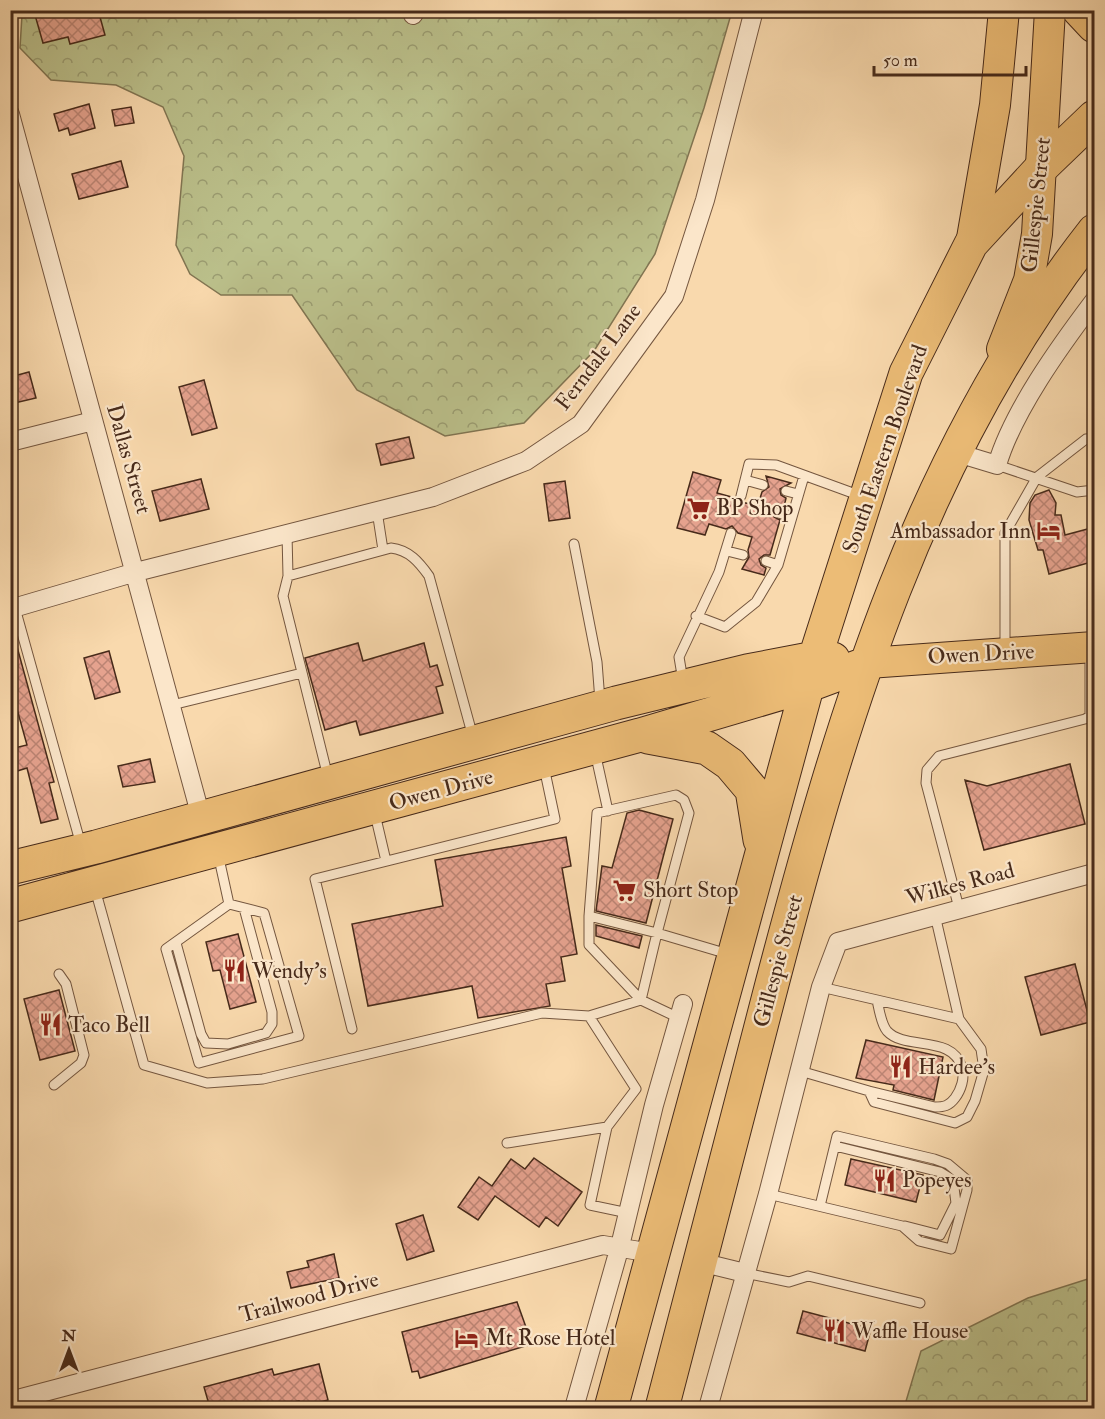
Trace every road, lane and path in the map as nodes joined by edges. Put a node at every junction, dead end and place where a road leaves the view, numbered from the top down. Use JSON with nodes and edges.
{"nodes":[{"id":1,"x":754,"y":10,"type":"edge"},
{"id":2,"x":1004,"y":10,"type":"edge"},
{"id":3,"x":1050,"y":10,"type":"edge"},
{"id":4,"x":1079,"y":10,"type":"edge"},
{"id":5,"x":1095,"y":26,"type":"edge"},
{"id":6,"x":10,"y":114,"type":"edge"},
{"id":7,"x":1095,"y":117,"type":"edge"},
{"id":8,"x":14,"y":138,"type":"edge"},
{"id":9,"x":1042,"y":167,"type":"junction"},
{"id":10,"x":1095,"y":231,"type":"edge"},
{"id":11,"x":971,"y":244,"type":"junction"},
{"id":12,"x":1095,"y":301,"type":"edge"},
{"id":13,"x":986,"y":391,"type":"junction"},
{"id":14,"x":93,"y":421,"type":"junction"},
{"id":15,"x":1095,"y":438,"type":"edge"},
{"id":16,"x":10,"y":442,"type":"edge"},
{"id":17,"x":954,"y":452,"type":"junction"},
{"id":18,"x":997,"y":465,"type":"junction"},
{"id":19,"x":804,"y":476,"type":"junction"},
{"id":20,"x":1037,"y":477,"type":"junction"},
{"id":21,"x":745,"y":480,"type":"junction"},
{"id":22,"x":763,"y":485,"type":"dead end"},
{"id":23,"x":1095,"y":490,"type":"edge"},
{"id":24,"x":786,"y":491,"type":"dead end"},
{"id":25,"x":798,"y":495,"type":"junction"},
{"id":26,"x":741,"y":496,"type":"dead end"},
{"id":27,"x":866,"y":498,"type":"junction"},
{"id":28,"x":376,"y":511,"type":"junction"},
{"id":29,"x":779,"y":513,"type":"dead end"},
{"id":30,"x":791,"y":517,"type":"junction"},
{"id":31,"x":731,"y":533,"type":"dead end"},
{"id":32,"x":287,"y":534,"type":"junction"},
{"id":33,"x":772,"y":537,"type":"dead end"},
{"id":34,"x":784,"y":540,"type":"junction"},
{"id":35,"x":574,"y":544,"type":"dead end"},
{"id":36,"x":383,"y":550,"type":"junction"},
{"id":37,"x":727,"y":551,"type":"junction"},
{"id":38,"x":743,"y":555,"type":"dead end"},
{"id":39,"x":766,"y":561,"type":"dead end"},
{"id":40,"x":778,"y":565,"type":"junction"},
{"id":41,"x":136,"y":572,"type":"junction"},
{"id":42,"x":288,"y":576,"type":"junction"},
{"id":43,"x":13,"y":608,"type":"edge"},
{"id":44,"x":696,"y":616,"type":"junction"},
{"id":45,"x":22,"y":631,"type":"junction"},
{"id":46,"x":10,"y":634,"type":"edge"},
{"id":47,"x":1093,"y":647,"type":"edge"},
{"id":48,"x":1005,"y":652,"type":"junction"},
{"id":49,"x":868,"y":663,"type":"junction"},
{"id":50,"x":812,"y":672,"type":"junction"},
{"id":51,"x":302,"y":673,"type":"junction"},
{"id":52,"x":684,"y":686,"type":"junction"},
{"id":53,"x":172,"y":705,"type":"junction"},
{"id":54,"x":600,"y":707,"type":"junction"},
{"id":55,"x":640,"y":735,"type":"junction"},
{"id":56,"x":474,"y":742,"type":"junction"},
{"id":57,"x":594,"y":748,"type":"junction"},
{"id":58,"x":543,"y":762,"type":"junction"},
{"id":59,"x":329,"y":782,"type":"junction"},
{"id":60,"x":374,"y":808,"type":"junction"},
{"id":61,"x":608,"y":811,"type":"junction"},
{"id":62,"x":201,"y":817,"type":"junction"},
{"id":63,"x":82,"y":850,"type":"junction"},
{"id":64,"x":217,"y":851,"type":"junction"},
{"id":65,"x":761,"y":851,"type":"junction"},
{"id":66,"x":386,"y":861,"type":"junction"},
{"id":67,"x":11,"y":870,"type":"edge"},
{"id":68,"x":1095,"y":873,"type":"edge"},
{"id":69,"x":93,"y":884,"type":"junction"},
{"id":70,"x":229,"y":904,"type":"junction"},
{"id":71,"x":10,"y":906,"type":"edge"},
{"id":72,"x":244,"y":908,"type":"junction"},
{"id":73,"x":959,"y":908,"type":"junction"},
{"id":74,"x":935,"y":915,"type":"junction"},
{"id":75,"x":589,"y":916,"type":"junction"},
{"id":76,"x":657,"y":933,"type":"junction"},
{"id":77,"x":176,"y":943,"type":"junction"},
{"id":78,"x":733,"y":955,"type":"junction"},
{"id":79,"x":59,"y":974,"type":"dead end"},
{"id":80,"x":821,"y":987,"type":"junction"},
{"id":81,"x":641,"y":1000,"type":"junction"},
{"id":82,"x":877,"y":1000,"type":"junction"},
{"id":83,"x":681,"y":1011,"type":"joint"},
{"id":84,"x":589,"y":1016,"type":"junction"},
{"id":85,"x":959,"y":1019,"type":"junction"},
{"id":86,"x":352,"y":1029,"type":"dead end"},
{"id":87,"x":200,"y":1064,"type":"junction"},
{"id":88,"x":800,"y":1071,"type":"junction"},
{"id":89,"x":194,"y":1080,"type":"junction"},
{"id":90,"x":54,"y":1084,"type":"dead end"},
{"id":91,"x":869,"y":1091,"type":"junction"},
{"id":92,"x":607,"y":1127,"type":"junction"},
{"id":93,"x":507,"y":1143,"type":"dead end"},
{"id":94,"x":835,"y":1146,"type":"junction"},
{"id":95,"x":768,"y":1194,"type":"junction"},
{"id":96,"x":820,"y":1206,"type":"junction"},
{"id":97,"x":628,"y":1213,"type":"junction"},
{"id":98,"x":902,"y":1226,"type":"junction"},
{"id":99,"x":620,"y":1246,"type":"junction"},
{"id":100,"x":652,"y":1252,"type":"junction"},
{"id":101,"x":700,"y":1262,"type":"junction"},
{"id":102,"x":745,"y":1273,"type":"junction"},
{"id":103,"x":920,"y":1304,"type":"dead end"},
{"id":104,"x":10,"y":1401,"type":"edge"},
{"id":105,"x":574,"y":1408,"type":"edge"},
{"id":106,"x":611,"y":1408,"type":"edge"},
{"id":107,"x":662,"y":1408,"type":"edge"},
{"id":108,"x":708,"y":1408,"type":"edge"}],
"edges":[{"from":1,"to":28,"type":"street","name":"Ferndale Lane"},
{"from":2,"to":11,"type":"main road"},
{"from":3,"to":9,"type":"main road","name":"Gillespie Street"},
{"from":4,"to":5,"type":"highway"},
{"from":6,"to":8,"type":"street","name":"Dallas Street"},
{"from":7,"to":9,"type":"highway","name":"South Eastern Boulevard"},
{"from":8,"to":14,"type":"street","name":"Dallas Street"},
{"from":9,"to":11,"type":"highway","name":"South Eastern Boulevard"},
{"from":9,"to":13,"type":"main road","name":"Gillespie Street"},
{"from":10,"to":13,"type":"highway"},
{"from":11,"to":27,"type":"highway","name":"South Eastern Boulevard"},
{"from":12,"to":18,"type":"street"},
{"from":13,"to":17,"type":"highway"},
{"from":14,"to":16,"type":"street"},
{"from":14,"to":41,"type":"street","name":"Dallas Street"},
{"from":15,"to":20,"type":"lane"},
{"from":17,"to":18,"type":"street"},
{"from":17,"to":49,"type":"highway"},
{"from":18,"to":20,"type":"lane"},
{"from":19,"to":21,"type":"lane"},
{"from":19,"to":25,"type":"lane"},
{"from":19,"to":27,"type":"lane"},
{"from":20,"to":23,"type":"lane"},
{"from":20,"to":48,"type":"lane"},
{"from":21,"to":22,"type":"lane"},
{"from":21,"to":26,"type":"lane"},
{"from":24,"to":25,"type":"lane"},
{"from":25,"to":30,"type":"lane"},
{"from":27,"to":50,"type":"highway","name":"South Eastern Boulevard"},
{"from":28,"to":32,"type":"street","name":"Ferndale Lane"},
{"from":28,"to":36,"type":"lane"},
{"from":29,"to":30,"type":"lane"},
{"from":30,"to":34,"type":"lane"},
{"from":31,"to":37,"type":"lane"},
{"from":32,"to":41,"type":"street","name":"Ferndale Lane"},
{"from":32,"to":42,"type":"lane"},
{"from":33,"to":34,"type":"lane"},
{"from":34,"to":40,"type":"lane"},
{"from":35,"to":54,"type":"lane"},
{"from":36,"to":42,"type":"lane"},
{"from":36,"to":56,"type":"lane"},
{"from":37,"to":38,"type":"lane"},
{"from":37,"to":44,"type":"lane"},
{"from":39,"to":40,"type":"lane"},
{"from":40,"to":44,"type":"lane"},
{"from":41,"to":43,"type":"street","name":"Ferndale Lane"},
{"from":41,"to":53,"type":"street","name":"Dallas Street"},
{"from":42,"to":51,"type":"lane"},
{"from":43,"to":45,"type":"lane"},
{"from":44,"to":52,"type":"lane"},
{"from":45,"to":46,"type":"lane"},
{"from":45,"to":63,"type":"lane"},
{"from":47,"to":48,"type":"main road","name":"Owen Drive"},
{"from":47,"to":73,"type":"lane"},
{"from":48,"to":49,"type":"main road","name":"Owen Drive"},
{"from":49,"to":50,"type":"highway","name":"Owen Drive"},
{"from":49,"to":101,"type":"highway","name":"Gillespie Street"},
{"from":50,"to":52,"type":"highway","name":"Owen Drive"},
{"from":50,"to":55,"type":"highway","name":"Owen Drive"},
{"from":50,"to":65,"type":"highway","name":"Gillespie Street"},
{"from":51,"to":53,"type":"lane"},
{"from":51,"to":59,"type":"lane"},
{"from":52,"to":54,"type":"highway","name":"Owen Drive"},
{"from":53,"to":62,"type":"street","name":"Dallas Street"},
{"from":54,"to":56,"type":"highway","name":"Owen Drive"},
{"from":55,"to":57,"type":"highway","name":"Owen Drive"},
{"from":55,"to":65,"type":"highway"},
{"from":56,"to":59,"type":"highway","name":"Owen Drive"},
{"from":57,"to":58,"type":"highway","name":"Owen Drive"},
{"from":57,"to":61,"type":"lane"},
{"from":58,"to":60,"type":"highway","name":"Owen Drive"},
{"from":58,"to":66,"type":"lane"},
{"from":59,"to":62,"type":"highway","name":"Owen Drive"},
{"from":60,"to":64,"type":"highway","name":"Owen Drive"},
{"from":60,"to":66,"type":"lane"},
{"from":61,"to":75,"type":"lane"},
{"from":61,"to":76,"type":"lane"},
{"from":62,"to":63,"type":"highway","name":"Owen Drive"},
{"from":62,"to":67,"type":"highway"},
{"from":63,"to":67,"type":"highway","name":"Owen Drive"},
{"from":64,"to":69,"type":"highway","name":"Owen Drive"},
{"from":64,"to":70,"type":"lane"},
{"from":65,"to":78,"type":"highway","name":"Gillespie Street"},
{"from":66,"to":86,"type":"lane"},
{"from":68,"to":73,"type":"street","name":"Wilkes Road"},
{"from":69,"to":71,"type":"highway","name":"Owen Drive"},
{"from":69,"to":89,"type":"lane"},
{"from":70,"to":72,"type":"lane"},
{"from":70,"to":77,"type":"lane"},
{"from":72,"to":77,"type":"lane"},
{"from":72,"to":87,"type":"lane"},
{"from":73,"to":74,"type":"street","name":"Wilkes Road"},
{"from":74,"to":80,"type":"street","name":"Wilkes Road"},
{"from":74,"to":85,"type":"lane"},
{"from":75,"to":76,"type":"lane"},
{"from":75,"to":81,"type":"lane"},
{"from":76,"to":78,"type":"lane"},
{"from":76,"to":81,"type":"lane"},
{"from":77,"to":87,"type":"lane"},
{"from":78,"to":100,"type":"highway","name":"Gillespie Street"},
{"from":79,"to":90,"type":"lane"},
{"from":80,"to":82,"type":"lane"},
{"from":80,"to":88,"type":"street"},
{"from":81,"to":83,"type":"lane"},
{"from":81,"to":84,"type":"lane"},
{"from":82,"to":85,"type":"lane"},
{"from":82,"to":91,"type":"lane"},
{"from":83,"to":97,"type":"street"},
{"from":84,"to":89,"type":"lane"},
{"from":84,"to":92,"type":"lane"},
{"from":85,"to":91,"type":"lane"},
{"from":87,"to":89,"type":"lane"},
{"from":88,"to":91,"type":"lane"},
{"from":88,"to":95,"type":"street"},
{"from":92,"to":93,"type":"lane"},
{"from":92,"to":97,"type":"lane"},
{"from":94,"to":96,"type":"lane"},
{"from":94,"to":98,"type":"lane"},
{"from":94,"to":98,"type":"lane"},
{"from":95,"to":96,"type":"lane"},
{"from":95,"to":102,"type":"street"},
{"from":96,"to":98,"type":"lane"},
{"from":97,"to":99,"type":"street"},
{"from":99,"to":100,"type":"street","name":"Trailwood Drive"},
{"from":99,"to":104,"type":"street","name":"Trailwood Drive"},
{"from":99,"to":105,"type":"street"},
{"from":100,"to":106,"type":"highway","name":"Gillespie Street"},
{"from":101,"to":102,"type":"street"},
{"from":101,"to":107,"type":"highway","name":"Gillespie Street"},
{"from":102,"to":103,"type":"lane"},
{"from":102,"to":108,"type":"street"}]}
